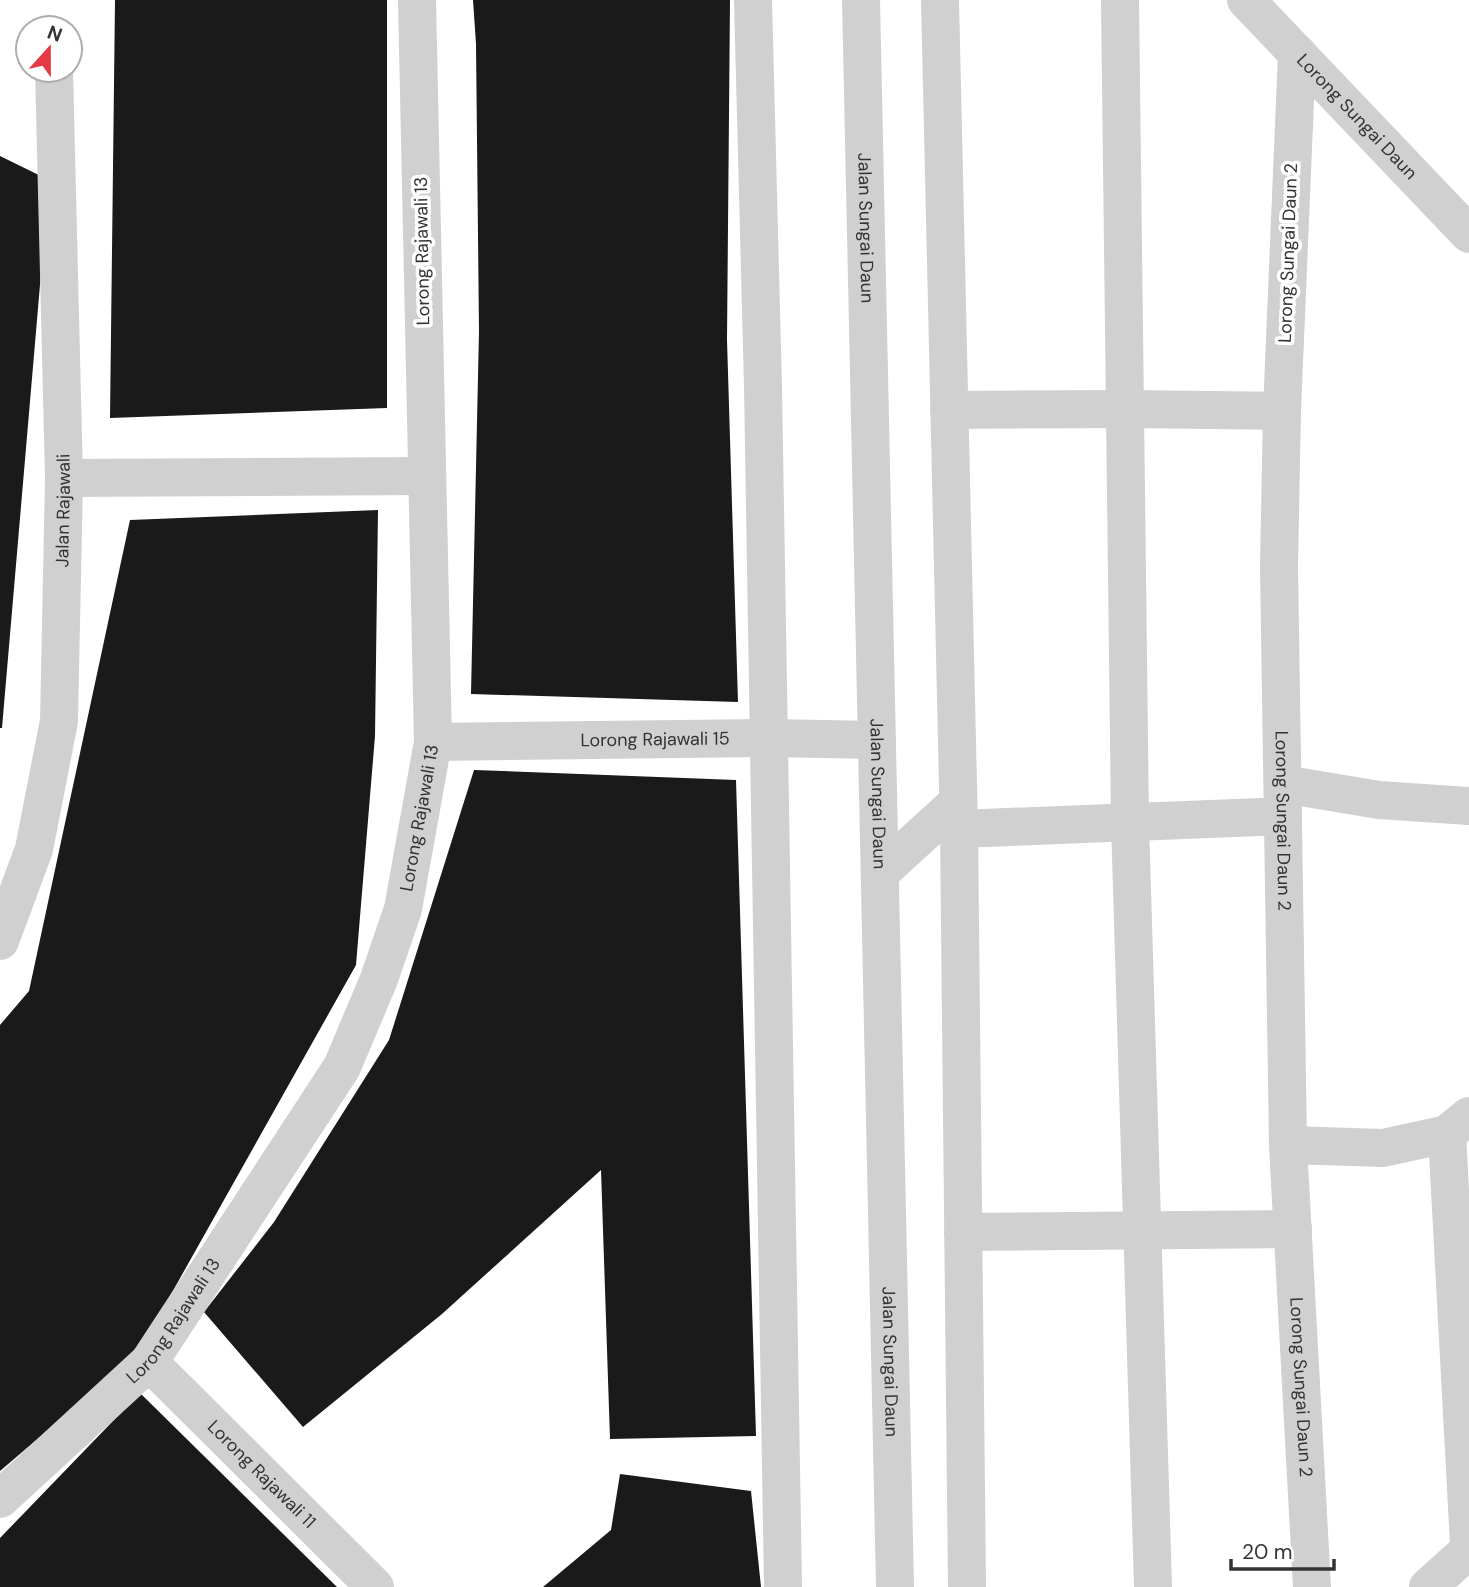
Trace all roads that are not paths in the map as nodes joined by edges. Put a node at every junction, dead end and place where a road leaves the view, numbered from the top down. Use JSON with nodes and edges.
{"nodes":[{"id":1,"x":417,"y":0,"type":"edge"},
{"id":2,"x":753,"y":0,"type":"edge"},
{"id":3,"x":861,"y":0,"type":"edge"},
{"id":4,"x":940,"y":0,"type":"edge"},
{"id":5,"x":1120,"y":0,"type":"edge"},
{"id":6,"x":1246,"y":0,"type":"edge"},
{"id":7,"x":1297,"y":53,"type":"junction"},
{"id":8,"x":54,"y":84,"type":"edge"},
{"id":9,"x":1469,"y":234,"type":"edge"},
{"id":10,"x":1125,"y":409,"type":"junction"},
{"id":11,"x":949,"y":410,"type":"junction"},
{"id":12,"x":1282,"y":411,"type":"junction"},
{"id":13,"x":427,"y":475,"type":"junction"},
{"id":14,"x":64,"y":478,"type":"junction"},
{"id":15,"x":769,"y":738,"type":"junction"},
{"id":16,"x":877,"y":740,"type":"junction"},
{"id":17,"x":433,"y":742,"type":"junction"},
{"id":18,"x":1283,"y":801,"type":"junction"},
{"id":19,"x":1469,"y":806,"type":"edge"},
{"id":20,"x":959,"y":815,"type":"junction"},
{"id":21,"x":1130,"y":822,"type":"junction"},
{"id":22,"x":880,"y":873,"type":"junction"},
{"id":23,"x":0,"y":941,"type":"edge"},
{"id":24,"x":1458,"y":1125,"type":"edge"},
{"id":25,"x":1289,"y":1145,"type":"junction"},
{"id":26,"x":1293,"y":1229,"type":"junction"},
{"id":27,"x":963,"y":1232,"type":"junction"},
{"id":28,"x":1142,"y":1232,"type":"junction"},
{"id":29,"x":1463,"y":1344,"type":"edge"},
{"id":30,"x":149,"y":1362,"type":"junction"},
{"id":31,"x":0,"y":1499,"type":"edge"},
{"id":32,"x":1469,"y":1544,"type":"edge"},
{"id":33,"x":1469,"y":1550,"type":"edge"},
{"id":34,"x":376,"y":1587,"type":"edge"},
{"id":35,"x":783,"y":1587,"type":"edge"},
{"id":36,"x":895,"y":1587,"type":"edge"},
{"id":37,"x":967,"y":1587,"type":"edge"},
{"id":38,"x":1153,"y":1587,"type":"edge"},
{"id":39,"x":1312,"y":1587,"type":"edge"},
{"id":40,"x":1428,"y":1587,"type":"edge"}],
"edges":[{"from":1,"to":13,"type":"street","name":"Lorong Rajawali 13"},
{"from":2,"to":15,"type":"street"},
{"from":3,"to":16,"type":"street","name":"Jalan Sungai Daun"},
{"from":4,"to":11,"type":"street"},
{"from":5,"to":10,"type":"street"},
{"from":6,"to":7,"type":"street","name":"Lorong Sungai Daun"},
{"from":7,"to":9,"type":"street","name":"Lorong Sungai Daun"},
{"from":7,"to":12,"type":"street","name":"Lorong Sungai Daun 2"},
{"from":8,"to":14,"type":"street","name":"Jalan Rajawali"},
{"from":10,"to":11,"type":"street"},
{"from":10,"to":12,"type":"street"},
{"from":10,"to":21,"type":"street"},
{"from":11,"to":20,"type":"street"},
{"from":12,"to":18,"type":"street","name":"Lorong Sungai Daun 2"},
{"from":13,"to":14,"type":"street"},
{"from":13,"to":17,"type":"street","name":"Lorong Rajawali 13"},
{"from":14,"to":23,"type":"street","name":"Jalan Rajawali"},
{"from":15,"to":16,"type":"street","name":"Lorong Rajawali 15"},
{"from":15,"to":17,"type":"street","name":"Lorong Rajawali 15"},
{"from":15,"to":35,"type":"street"},
{"from":16,"to":22,"type":"street","name":"Jalan Sungai Daun"},
{"from":17,"to":30,"type":"street","name":"Lorong Rajawali 13"},
{"from":18,"to":19,"type":"street"},
{"from":18,"to":21,"type":"street"},
{"from":18,"to":25,"type":"street","name":"Lorong Sungai Daun 2"},
{"from":20,"to":21,"type":"street"},
{"from":20,"to":22,"type":"street"},
{"from":20,"to":27,"type":"street"},
{"from":21,"to":28,"type":"street"},
{"from":22,"to":36,"type":"street","name":"Jalan Sungai Daun"},
{"from":24,"to":25,"type":"street"},
{"from":24,"to":29,"type":"street"},
{"from":25,"to":26,"type":"street","name":"Lorong Sungai Daun 2"},
{"from":26,"to":28,"type":"street"},
{"from":26,"to":39,"type":"street","name":"Lorong Sungai Daun 2"},
{"from":27,"to":28,"type":"street"},
{"from":27,"to":37,"type":"street"},
{"from":28,"to":38,"type":"street"},
{"from":29,"to":32,"type":"street"},
{"from":30,"to":31,"type":"street","name":"Lorong Rajawali 13"},
{"from":30,"to":34,"type":"street","name":"Lorong Rajawali 11"},
{"from":33,"to":40,"type":"street"}]}
